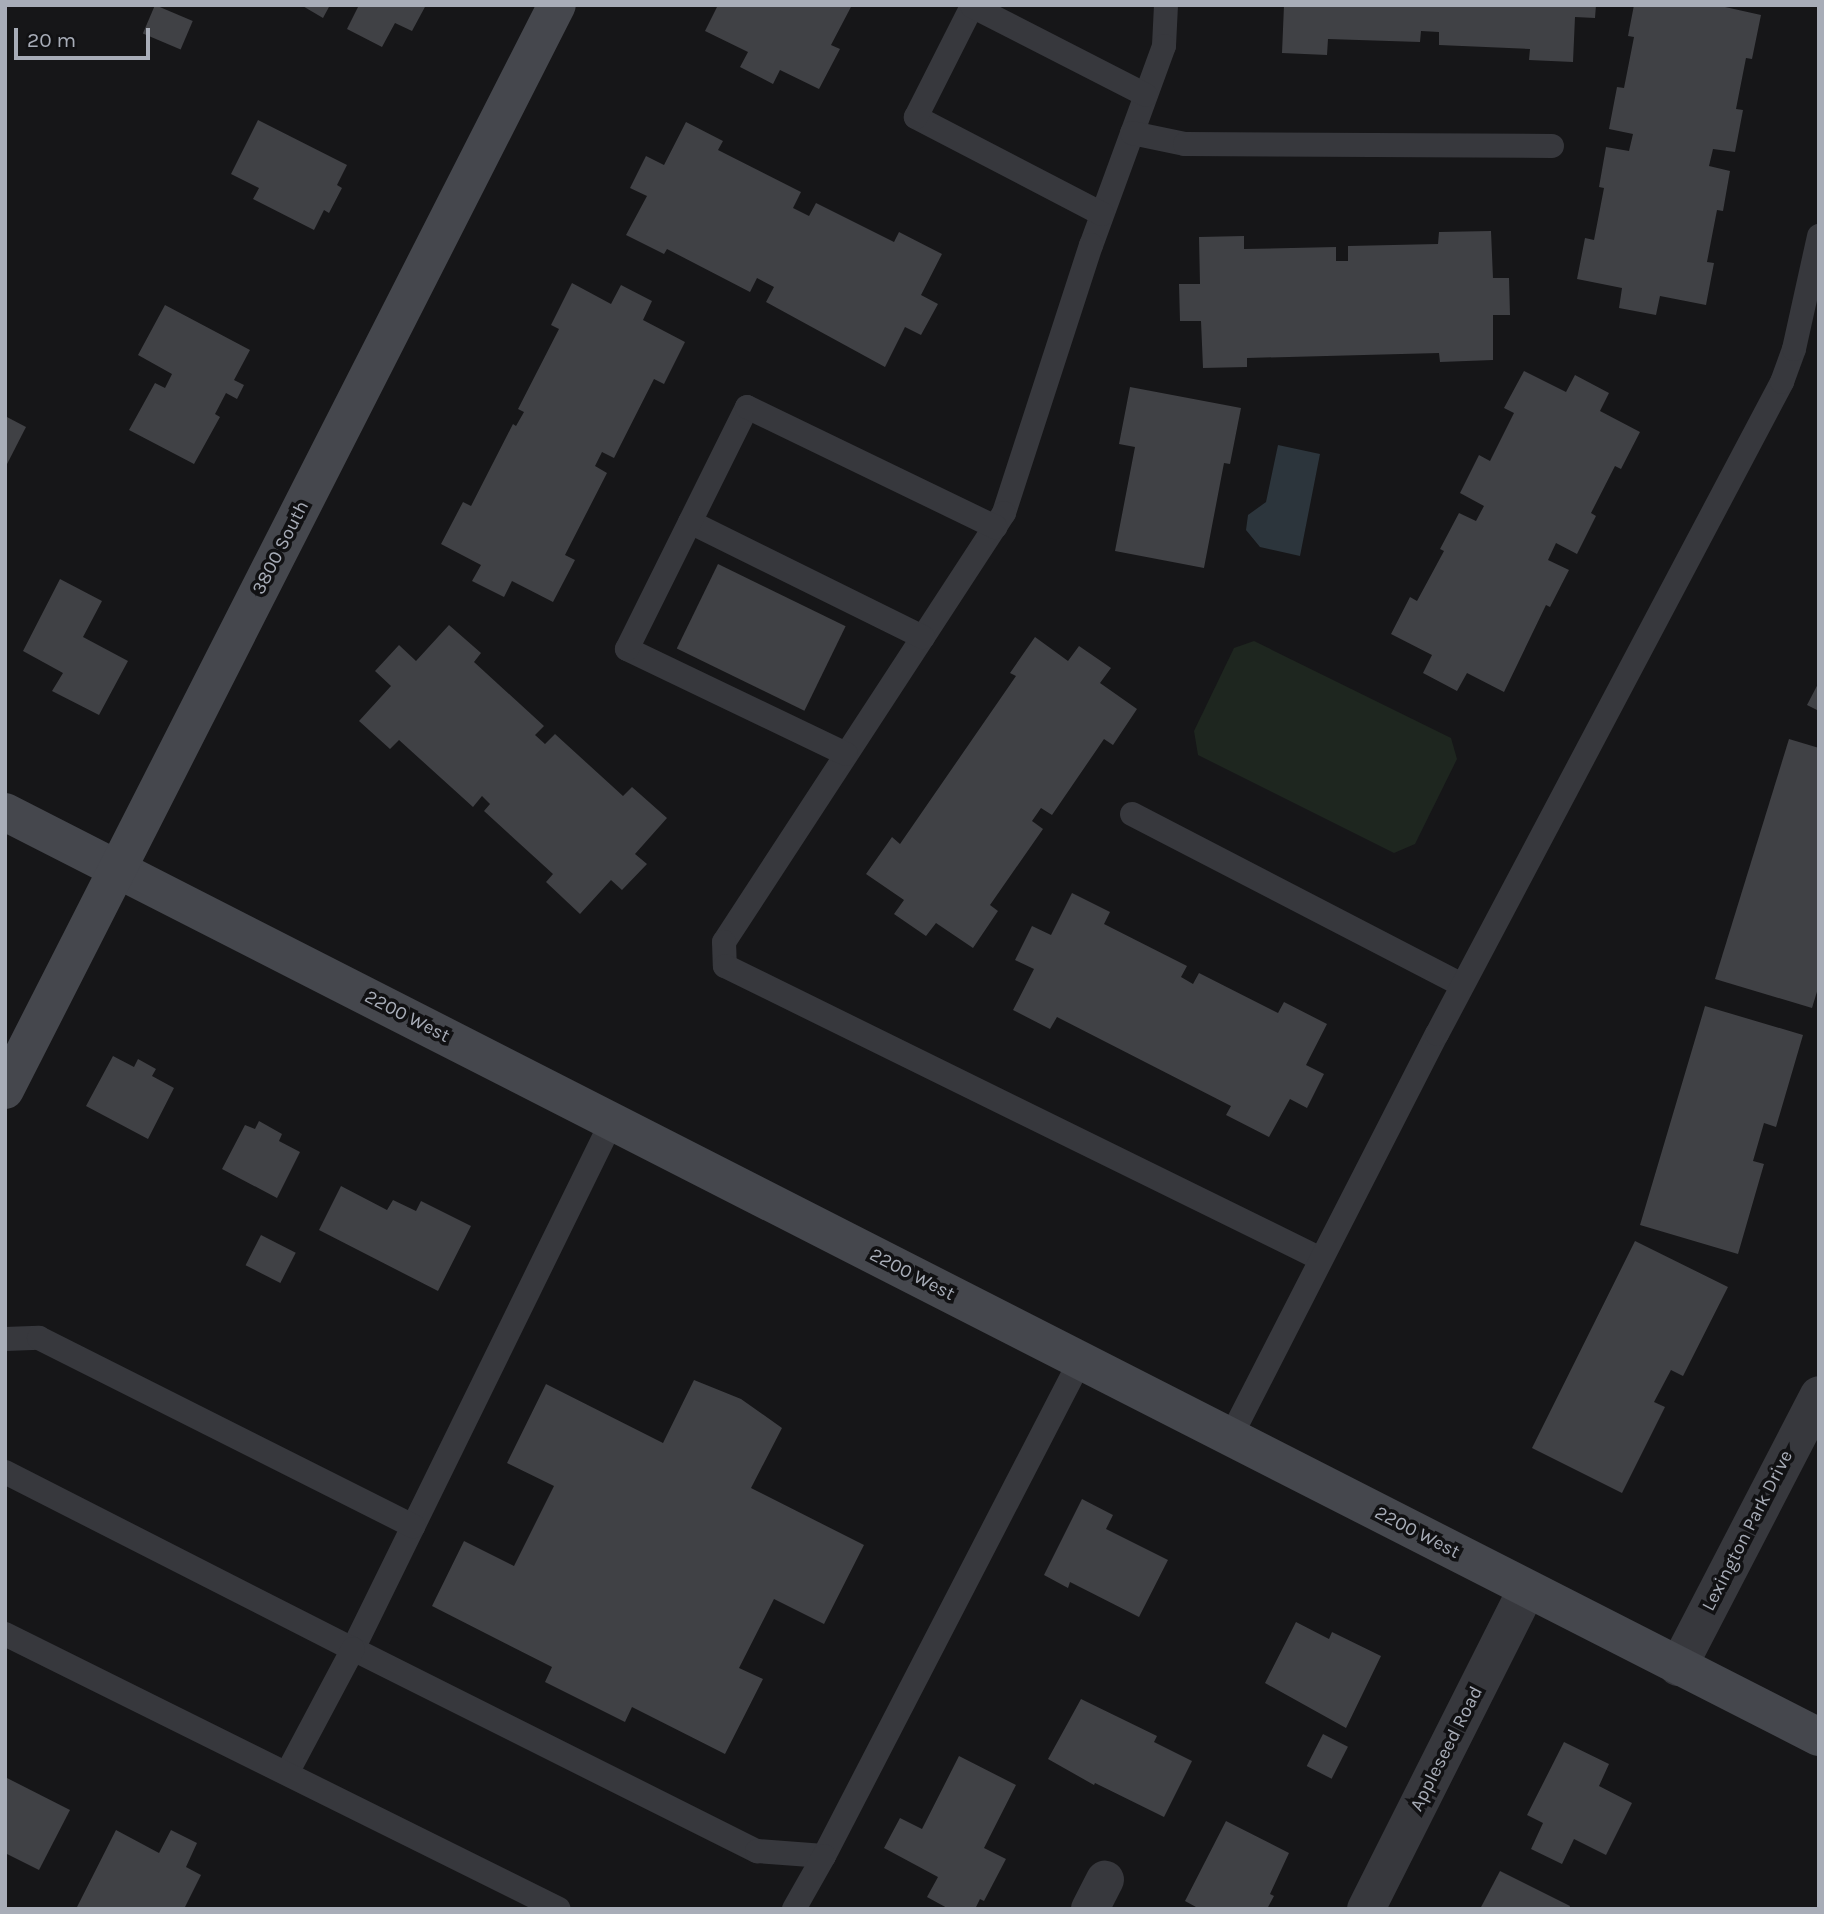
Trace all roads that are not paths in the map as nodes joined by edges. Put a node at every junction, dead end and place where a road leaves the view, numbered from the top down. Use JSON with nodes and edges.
{"nodes":[{"id":1,"x":557,"y":5,"type":"edge"},
{"id":2,"x":1166,"y":5,"type":"edge"},
{"id":3,"x":1146,"y":95,"type":"junction"},
{"id":4,"x":1132,"y":133,"type":"junction"},
{"id":5,"x":1552,"y":146,"type":"dead end"},
{"id":6,"x":1102,"y":214,"type":"junction"},
{"id":7,"x":1819,"y":236,"type":"edge"},
{"id":8,"x":690,"y":522,"type":"junction"},
{"id":9,"x":995,"y":527,"type":"junction"},
{"id":10,"x":923,"y":637,"type":"junction"},
{"id":11,"x":846,"y":754,"type":"junction"},
{"id":12,"x":5,"y":811,"type":"edge"},
{"id":13,"x":1132,"y":814,"type":"dead end"},
{"id":14,"x":118,"y":869,"type":"junction"},
{"id":15,"x":1462,"y":985,"type":"junction"},
{"id":16,"x":5,"y":1090,"type":"edge"},
{"id":17,"x":612,"y":1121,"type":"junction"},
{"id":18,"x":1321,"y":1259,"type":"junction"},
{"id":19,"x":5,"y":1339,"type":"edge"},
{"id":20,"x":1080,"y":1361,"type":"junction"},
{"id":21,"x":1819,"y":1395,"type":"edge"},
{"id":22,"x":1230,"y":1438,"type":"junction"},
{"id":23,"x":5,"y":1472,"type":"edge"},
{"id":24,"x":413,"y":1526,"type":"junction"},
{"id":25,"x":1527,"y":1589,"type":"junction"},
{"id":26,"x":5,"y":1634,"type":"edge"},
{"id":27,"x":353,"y":1649,"type":"junction"},
{"id":28,"x":1678,"y":1667,"type":"junction"},
{"id":29,"x":1819,"y":1737,"type":"edge"},
{"id":30,"x":287,"y":1773,"type":"junction"},
{"id":31,"x":824,"y":1856,"type":"junction"},
{"id":32,"x":559,"y":1909,"type":"edge"},
{"id":33,"x":794,"y":1909,"type":"edge"},
{"id":34,"x":1366,"y":1909,"type":"edge"}],
"edges":[{"from":1,"to":14,"type":"street","name":"3800 South"},
{"from":2,"to":3,"type":"lane"},
{"from":3,"to":4,"type":"lane"},
{"from":3,"to":6,"type":"lane"},
{"from":4,"to":5,"type":"lane"},
{"from":4,"to":6,"type":"lane"},
{"from":6,"to":9,"type":"lane"},
{"from":7,"to":15,"type":"lane"},
{"from":8,"to":9,"type":"lane"},
{"from":8,"to":10,"type":"lane"},
{"from":8,"to":11,"type":"lane"},
{"from":9,"to":10,"type":"lane"},
{"from":10,"to":11,"type":"lane"},
{"from":11,"to":18,"type":"lane"},
{"from":12,"to":14,"type":"street","name":"2200 West"},
{"from":13,"to":15,"type":"lane"},
{"from":14,"to":16,"type":"street","name":"3800 South"},
{"from":14,"to":17,"type":"street","name":"2200 West"},
{"from":15,"to":18,"type":"lane"},
{"from":17,"to":20,"type":"street","name":"2200 West"},
{"from":17,"to":24,"type":"lane"},
{"from":18,"to":22,"type":"lane"},
{"from":19,"to":24,"type":"lane"},
{"from":20,"to":22,"type":"street","name":"2200 West"},
{"from":20,"to":31,"type":"lane"},
{"from":21,"to":28,"type":"street","name":"Lexington Park Drive"},
{"from":22,"to":25,"type":"street","name":"2200 West"},
{"from":23,"to":27,"type":"lane"},
{"from":24,"to":27,"type":"lane"},
{"from":25,"to":28,"type":"street","name":"2200 West"},
{"from":25,"to":34,"type":"street","name":"Appleseed Road"},
{"from":26,"to":30,"type":"lane"},
{"from":27,"to":30,"type":"lane"},
{"from":27,"to":31,"type":"lane"},
{"from":28,"to":29,"type":"street","name":"2200 West"},
{"from":30,"to":32,"type":"lane"},
{"from":31,"to":33,"type":"lane"}]}
